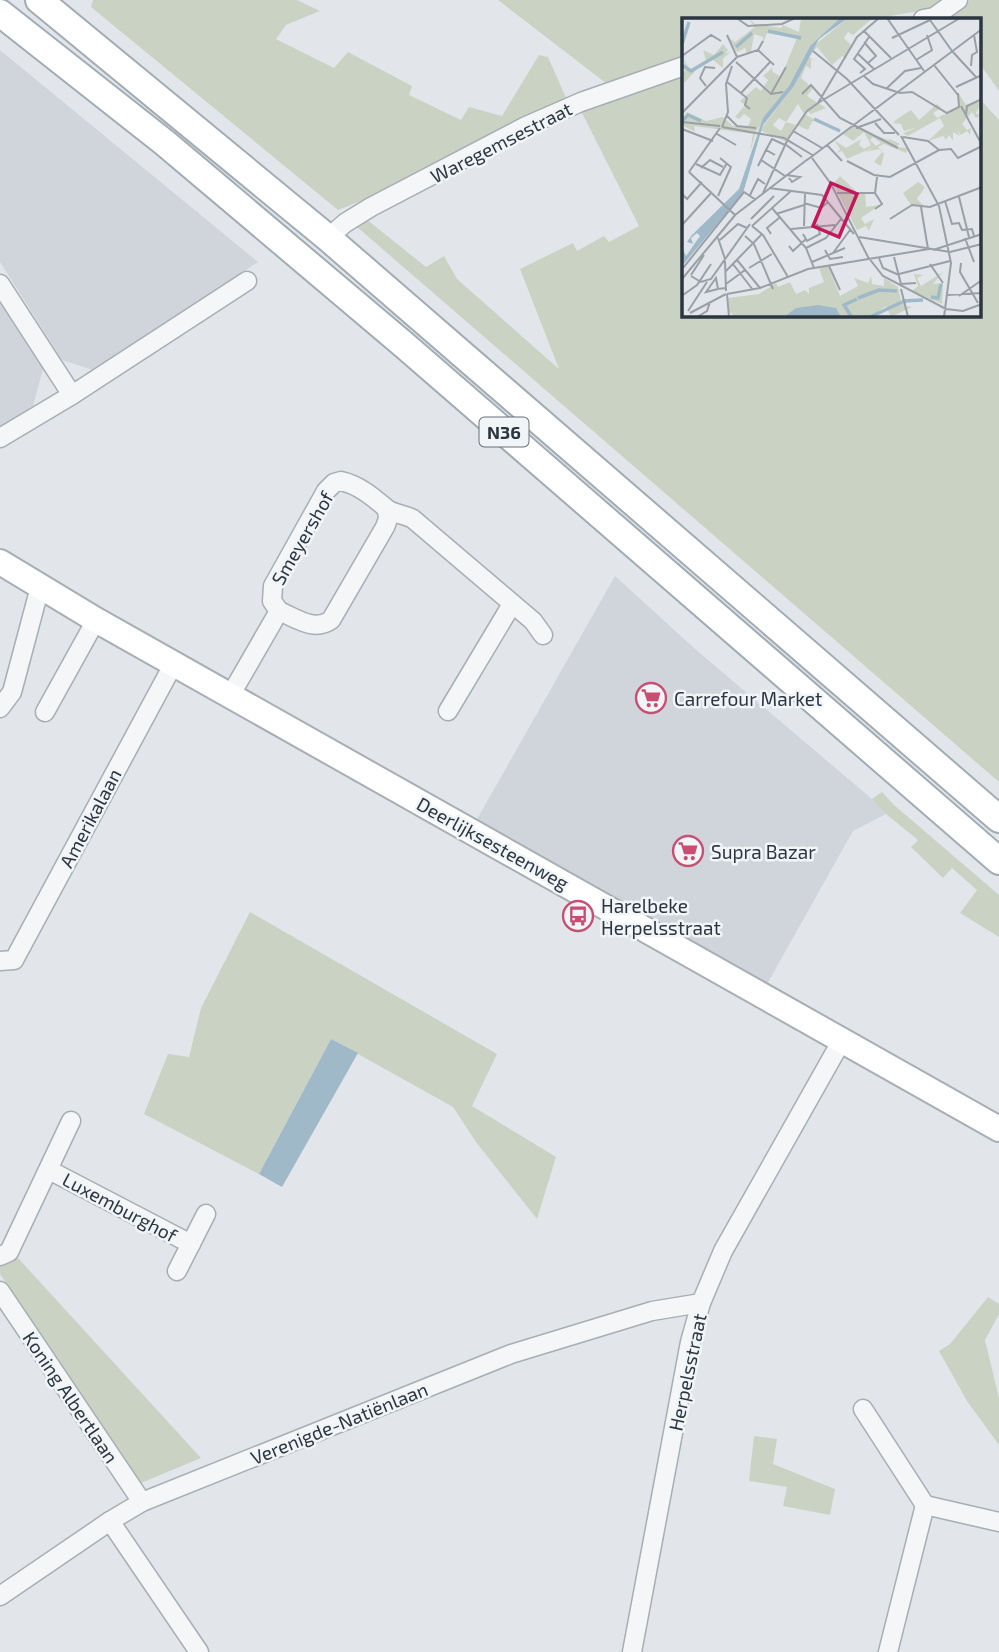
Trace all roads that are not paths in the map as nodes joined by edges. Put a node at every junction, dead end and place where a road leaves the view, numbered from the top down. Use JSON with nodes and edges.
{"nodes":[{"id":1,"x":39,"y":0,"type":"edge"},
{"id":2,"x":958,"y":0,"type":"edge"},
{"id":3,"x":0,"y":13,"type":"edge"},
{"id":4,"x":928,"y":18,"type":"edge"},
{"id":5,"x":682,"y":67,"type":"edge"},
{"id":6,"x":328,"y":238,"type":"junction"},
{"id":7,"x":247,"y":281,"type":"dead end"},
{"id":8,"x":0,"y":284,"type":"edge"},
{"id":9,"x":72,"y":395,"type":"junction"},
{"id":10,"x":0,"y":438,"type":"edge"},
{"id":11,"x":387,"y":510,"type":"junction"},
{"id":12,"x":0,"y":562,"type":"edge"},
{"id":13,"x":43,"y":588,"type":"junction"},
{"id":14,"x":512,"y":604,"type":"junction"},
{"id":15,"x":279,"y":611,"type":"junction"},
{"id":16,"x":96,"y":620,"type":"junction"},
{"id":17,"x":543,"y":635,"type":"dead end"},
{"id":18,"x":174,"y":663,"type":"junction"},
{"id":19,"x":230,"y":696,"type":"junction"},
{"id":20,"x":0,"y":708,"type":"edge"},
{"id":21,"x":447,"y":711,"type":"dead end"},
{"id":22,"x":45,"y":712,"type":"dead end"},
{"id":23,"x":999,"y":819,"type":"edge"},
{"id":24,"x":999,"y":861,"type":"edge"},
{"id":25,"x":0,"y":961,"type":"edge"},
{"id":26,"x":842,"y":1040,"type":"junction"},
{"id":27,"x":71,"y":1121,"type":"dead end"},
{"id":28,"x":999,"y":1129,"type":"edge"},
{"id":29,"x":50,"y":1170,"type":"junction"},
{"id":30,"x":206,"y":1214,"type":"dead end"},
{"id":31,"x":191,"y":1244,"type":"junction"},
{"id":32,"x":0,"y":1256,"type":"edge"},
{"id":33,"x":177,"y":1271,"type":"dead end"},
{"id":34,"x":0,"y":1291,"type":"edge"},
{"id":35,"x":701,"y":1303,"type":"junction"},
{"id":36,"x":863,"y":1409,"type":"dead end"},
{"id":37,"x":142,"y":1502,"type":"junction"},
{"id":38,"x":925,"y":1505,"type":"junction"},
{"id":39,"x":110,"y":1521,"type":"junction"},
{"id":40,"x":999,"y":1522,"type":"edge"},
{"id":41,"x":0,"y":1596,"type":"edge"},
{"id":42,"x":200,"y":1652,"type":"edge"},
{"id":43,"x":632,"y":1652,"type":"edge"},
{"id":44,"x":888,"y":1652,"type":"edge"}],
"edges":[{"from":1,"to":6,"type":"main road","number":"N36"},
{"from":2,"to":4,"type":"street"},
{"from":3,"to":24,"type":"main road","number":"N36"},
{"from":5,"to":6,"type":"street","name":"Waregemsestraat"},
{"from":6,"to":23,"type":"main road","number":"N36"},
{"from":7,"to":9,"type":"street"},
{"from":8,"to":9,"type":"street"},
{"from":9,"to":10,"type":"street"},
{"from":11,"to":14,"type":"street","name":"Smeyershof"},
{"from":11,"to":15,"type":"street","name":"Smeyershof"},
{"from":11,"to":15,"type":"street","name":"Smeyershof"},
{"from":12,"to":13,"type":"main road","name":"Deerlijksesteenweg"},
{"from":13,"to":16,"type":"main road","name":"Deerlijksesteenweg"},
{"from":13,"to":20,"type":"street"},
{"from":14,"to":17,"type":"street","name":"Smeyershof"},
{"from":14,"to":21,"type":"street"},
{"from":15,"to":19,"type":"street","name":"Smeyershof"},
{"from":16,"to":18,"type":"main road","name":"Deerlijksesteenweg"},
{"from":16,"to":22,"type":"street"},
{"from":18,"to":19,"type":"main road","name":"Deerlijksesteenweg"},
{"from":18,"to":25,"type":"street","name":"Amerikalaan"},
{"from":19,"to":26,"type":"main road","name":"Deerlijksesteenweg"},
{"from":26,"to":28,"type":"main road","name":"Deerlijksesteenweg"},
{"from":26,"to":35,"type":"street","name":"Herpelsstraat"},
{"from":27,"to":29,"type":"street","name":"Luxemburghof"},
{"from":29,"to":31,"type":"street","name":"Luxemburghof"},
{"from":29,"to":32,"type":"street","name":"Luxemburghof"},
{"from":30,"to":31,"type":"street","name":"Luxemburghof"},
{"from":31,"to":33,"type":"street","name":"Luxemburghof"},
{"from":34,"to":37,"type":"street","name":"Koning Albertlaan"},
{"from":35,"to":37,"type":"street","name":"Verenigde-Natiënlaan"},
{"from":35,"to":43,"type":"street","name":"Herpelsstraat"},
{"from":36,"to":38,"type":"street"},
{"from":37,"to":39,"type":"street","name":"Verenigde-Natiënlaan"},
{"from":38,"to":40,"type":"street"},
{"from":38,"to":44,"type":"street"},
{"from":39,"to":41,"type":"street","name":"Verenigde-Natiënlaan"},
{"from":39,"to":42,"type":"street"}]}
